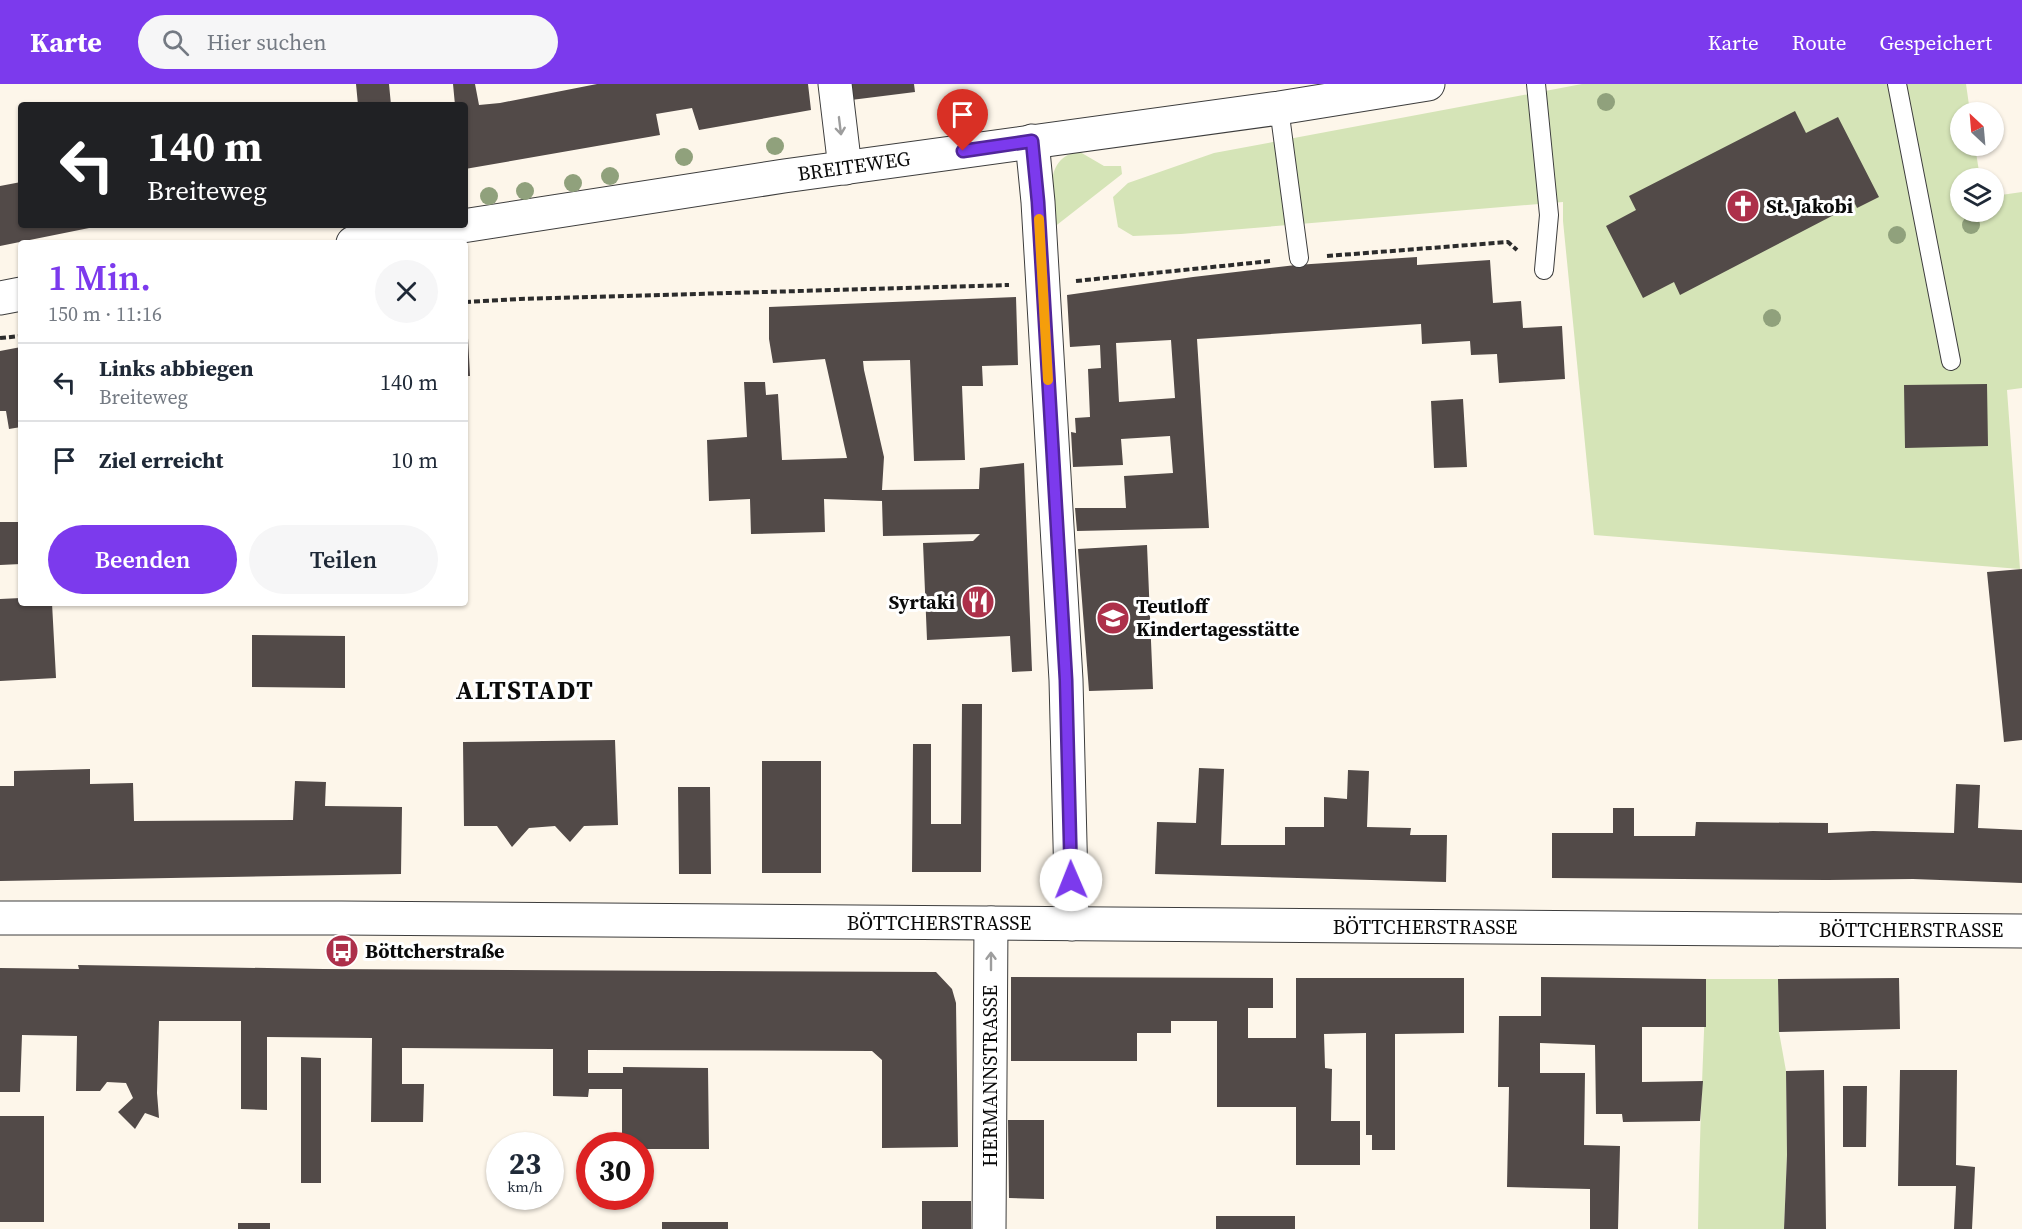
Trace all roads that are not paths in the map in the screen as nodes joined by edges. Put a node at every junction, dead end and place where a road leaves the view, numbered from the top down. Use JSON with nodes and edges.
{"nodes":[{"id":1,"x":835,"y":84,"type":"edge"},
{"id":2,"x":1536,"y":84,"type":"edge"},
{"id":3,"x":1897,"y":84,"type":"edge"},
{"id":4,"x":1416,"y":85,"type":"edge"},
{"id":5,"x":1279,"y":108,"type":"junction"},
{"id":6,"x":1032,"y":141,"type":"junction"},
{"id":7,"x":845,"y":168,"type":"junction"},
{"id":8,"x":468,"y":225,"type":"edge"},
{"id":9,"x":451,"y":228,"type":"edge"},
{"id":10,"x":373,"y":240,"type":"edge"},
{"id":11,"x":1299,"y":258,"type":"dead end"},
{"id":12,"x":1544,"y":270,"type":"dead end"},
{"id":13,"x":18,"y":295,"type":"edge"},
{"id":14,"x":0,"y":298,"type":"edge"},
{"id":15,"x":1950,"y":361,"type":"dead end"},
{"id":16,"x":0,"y":918,"type":"edge"},
{"id":17,"x":991,"y":923,"type":"junction"},
{"id":18,"x":1072,"y":924,"type":"junction"},
{"id":19,"x":2022,"y":931,"type":"edge"},
{"id":20,"x":989,"y":1229,"type":"edge"}],
"edges":[{"from":1,"to":7,"type":"street","one_way":true},
{"from":2,"to":12,"type":"lane"},
{"from":3,"to":15,"type":"lane"},
{"from":4,"to":5,"type":"street","name":"BREITEWEG"},
{"from":5,"to":6,"type":"street","name":"BREITEWEG"},
{"from":5,"to":11,"type":"lane"},
{"from":6,"to":7,"type":"street","name":"BREITEWEG"},
{"from":6,"to":18,"type":"street"},
{"from":7,"to":8,"type":"street","name":"BREITEWEG"},
{"from":9,"to":10,"type":"street","name":"BREITEWEG"},
{"from":13,"to":14,"type":"street"},
{"from":16,"to":17,"type":"street","name":"BÖTTCHERSTRASSE"},
{"from":17,"to":18,"type":"street","name":"BÖTTCHERSTRASSE"},
{"from":20,"to":17,"type":"street","name":"HERMANNSTRASSE","one_way":true},
{"from":18,"to":19,"type":"street","name":"BÖTTCHERSTRASSE"}]}
